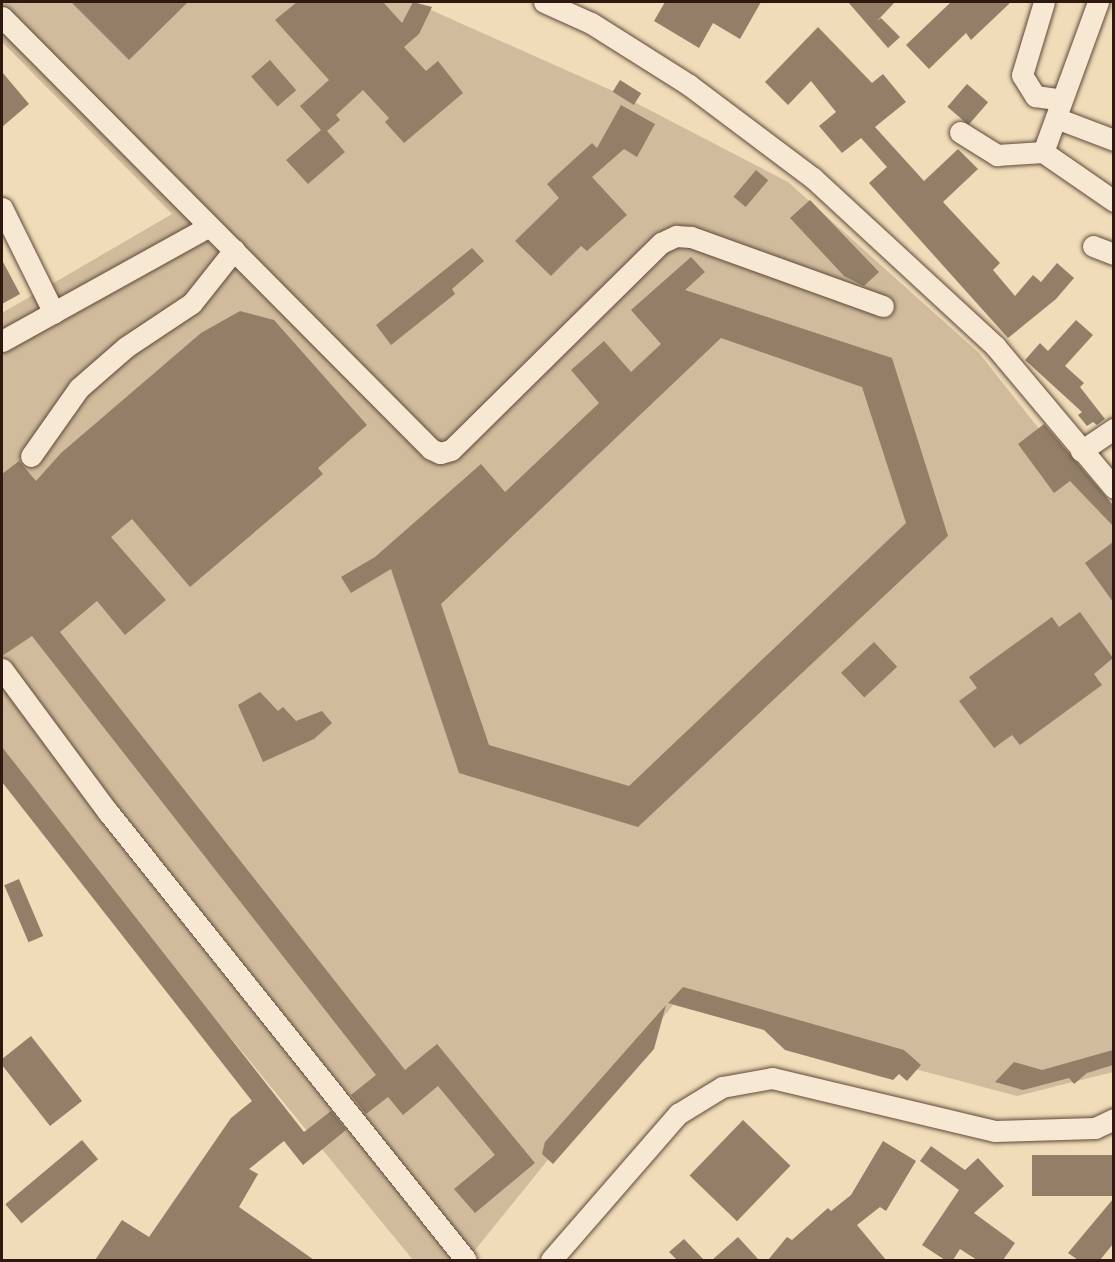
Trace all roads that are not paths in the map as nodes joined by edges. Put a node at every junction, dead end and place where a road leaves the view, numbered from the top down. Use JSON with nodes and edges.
{"nodes":[{"id":1,"x":544,"y":2,"type":"edge"},
{"id":2,"x":1044,"y":2,"type":"edge"},
{"id":3,"x":1098,"y":2,"type":"edge"},
{"id":4,"x":2,"y":17,"type":"edge"},
{"id":5,"x":1059,"y":109,"type":"junction"},
{"id":6,"x":960,"y":132,"type":"dead end"},
{"id":7,"x":1113,"y":140,"type":"edge"},
{"id":8,"x":1044,"y":153,"type":"junction"},
{"id":9,"x":1113,"y":201,"type":"edge"},
{"id":10,"x":2,"y":208,"type":"edge"},
{"id":11,"x":208,"y":227,"type":"junction"},
{"id":12,"x":1093,"y":246,"type":"dead end"},
{"id":13,"x":234,"y":250,"type":"junction"},
{"id":14,"x":1113,"y":254,"type":"edge"},
{"id":15,"x":883,"y":306,"type":"dead end"},
{"id":16,"x":54,"y":313,"type":"junction"},
{"id":17,"x":2,"y":341,"type":"edge"},
{"id":18,"x":1113,"y":429,"type":"edge"},
{"id":19,"x":1081,"y":451,"type":"junction"},
{"id":20,"x":31,"y":456,"type":"dead end"},
{"id":21,"x":1113,"y":488,"type":"edge"},
{"id":22,"x":2,"y":669,"type":"edge"},
{"id":23,"x":1113,"y":1119,"type":"edge"},
{"id":24,"x":466,"y":1260,"type":"edge"},
{"id":25,"x":551,"y":1260,"type":"edge"}],
"edges":[{"from":1,"to":19,"type":"street"},
{"from":2,"to":5,"type":"street"},
{"from":3,"to":5,"type":"street"},
{"from":4,"to":11,"type":"street"},
{"from":5,"to":7,"type":"street"},
{"from":5,"to":8,"type":"street"},
{"from":6,"to":8,"type":"street"},
{"from":8,"to":9,"type":"street"},
{"from":10,"to":16,"type":"street"},
{"from":11,"to":13,"type":"street"},
{"from":11,"to":16,"type":"street"},
{"from":12,"to":14,"type":"street"},
{"from":13,"to":15,"type":"street"},
{"from":13,"to":20,"type":"street"},
{"from":16,"to":17,"type":"street"},
{"from":18,"to":19,"type":"street"},
{"from":19,"to":21,"type":"street"},
{"from":22,"to":24,"type":"street"},
{"from":23,"to":25,"type":"street"}]}
